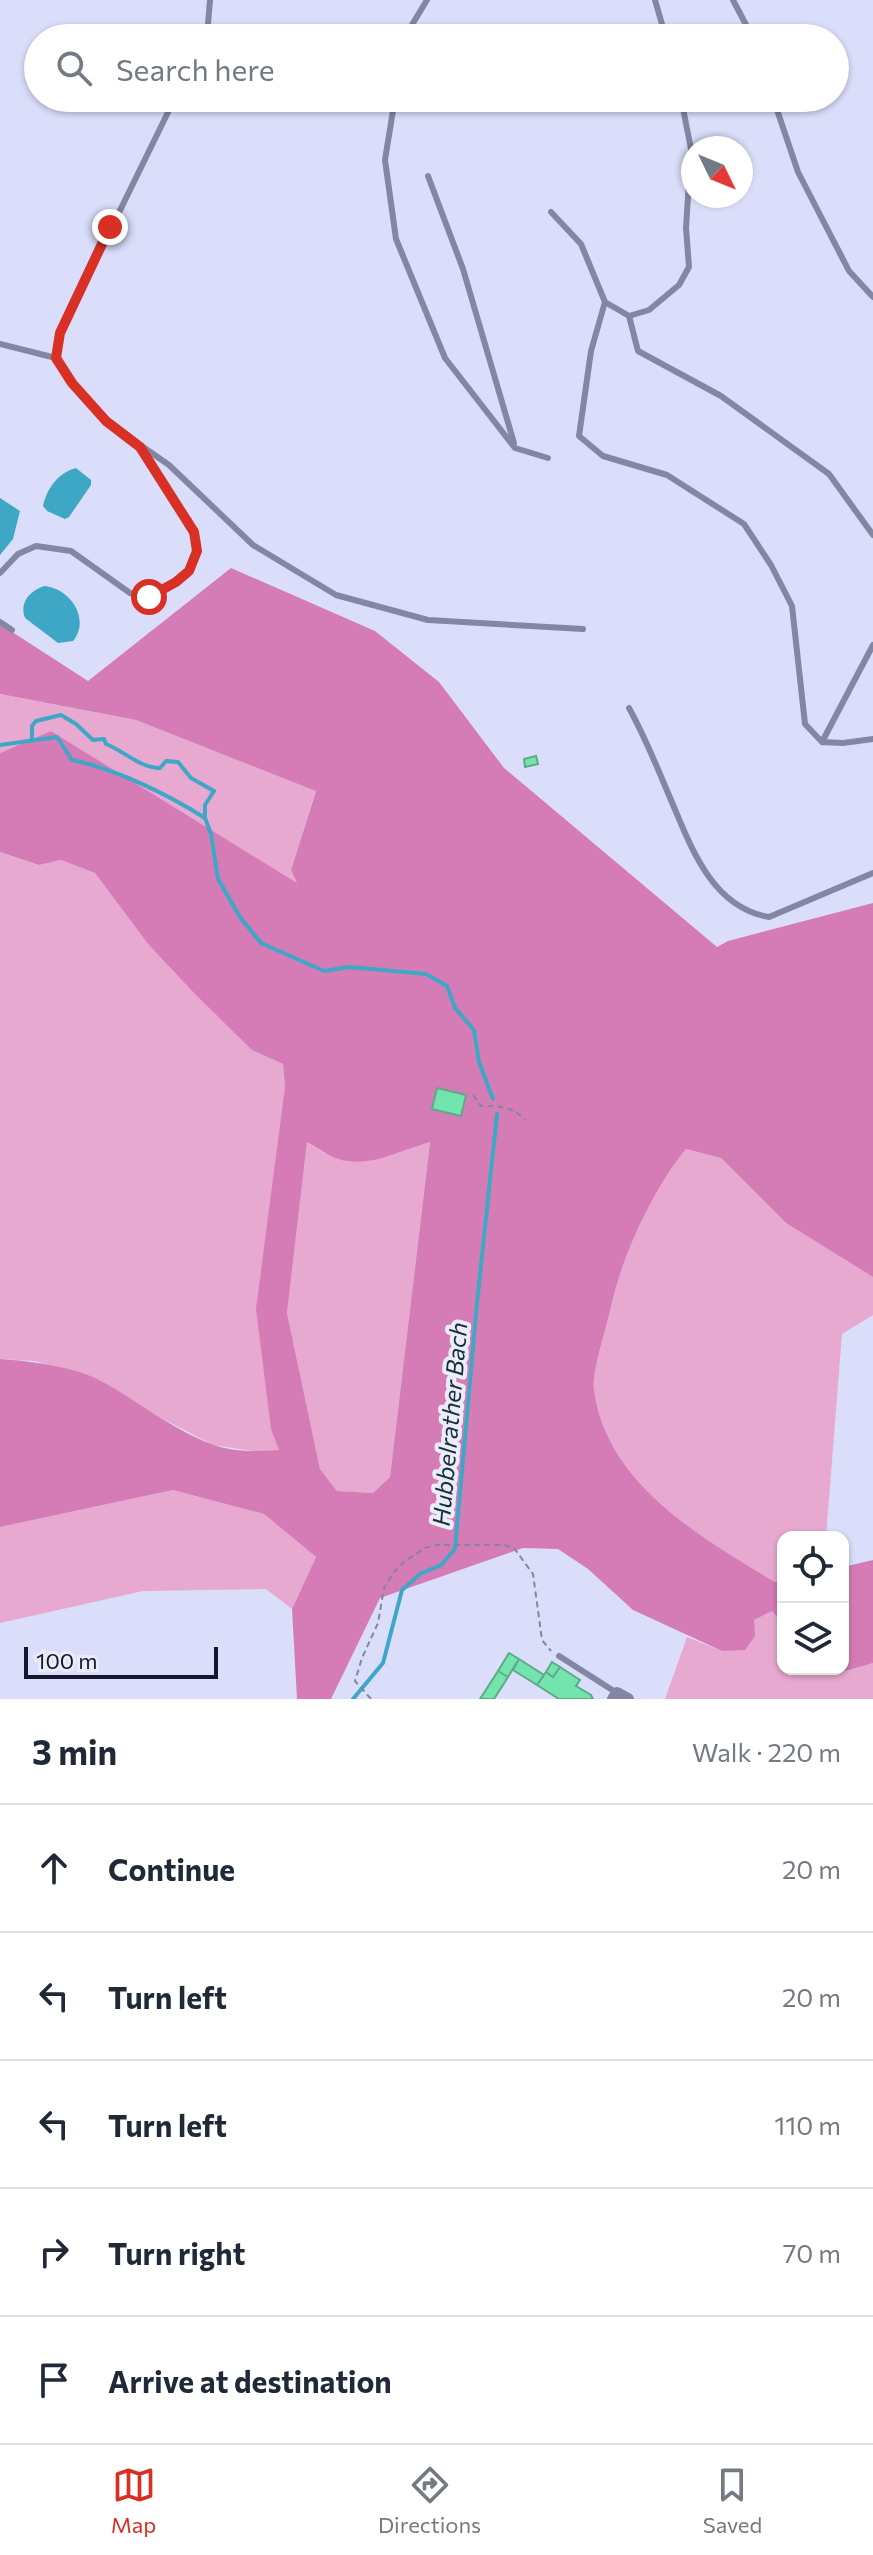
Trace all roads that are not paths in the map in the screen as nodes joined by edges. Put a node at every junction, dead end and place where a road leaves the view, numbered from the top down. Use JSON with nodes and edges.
{"nodes":[{"id":1,"x":210,"y":0,"type":"edge"},
{"id":2,"x":427,"y":0,"type":"edge"},
{"id":3,"x":655,"y":0,"type":"edge"},
{"id":4,"x":733,"y":0,"type":"edge"},
{"id":5,"x":208,"y":24,"type":"edge"},
{"id":6,"x":412,"y":24,"type":"edge"},
{"id":7,"x":662,"y":24,"type":"edge"},
{"id":8,"x":746,"y":24,"type":"edge"},
{"id":9,"x":168,"y":112,"type":"edge"},
{"id":10,"x":393,"y":112,"type":"edge"},
{"id":11,"x":684,"y":112,"type":"edge"},
{"id":12,"x":778,"y":112,"type":"edge"},
{"id":13,"x":428,"y":176,"type":"dead end"},
{"id":14,"x":551,"y":212,"type":"dead end"},
{"id":15,"x":873,"y":297,"type":"edge"},
{"id":16,"x":605,"y":302,"type":"junction"},
{"id":17,"x":629,"y":316,"type":"junction"},
{"id":18,"x":0,"y":344,"type":"edge"},
{"id":19,"x":56,"y":358,"type":"junction"},
{"id":20,"x":140,"y":447,"type":"junction"},
{"id":21,"x":515,"y":448,"type":"junction"},
{"id":22,"x":548,"y":458,"type":"dead end"},
{"id":23,"x":873,"y":535,"type":"edge"},
{"id":24,"x":0,"y":573,"type":"edge"},
{"id":25,"x":0,"y":622,"type":"edge"},
{"id":26,"x":583,"y":629,"type":"dead end"},
{"id":27,"x":12,"y":630,"type":"dead end"},
{"id":28,"x":873,"y":645,"type":"edge"},
{"id":29,"x":629,"y":708,"type":"dead end"},
{"id":30,"x":873,"y":739,"type":"edge"},
{"id":31,"x":822,"y":742,"type":"junction"},
{"id":32,"x":873,"y":873,"type":"edge"},
{"id":33,"x":559,"y":1656,"type":"road end"},
{"id":34,"x":619,"y":1697,"type":"edge"}],
"edges":[{"from":1,"to":5,"type":"lane"},
{"from":2,"to":6,"type":"lane"},
{"from":3,"to":7,"type":"lane"},
{"from":4,"to":8,"type":"lane"},
{"from":9,"to":19,"type":"lane"},
{"from":10,"to":21,"type":"lane"},
{"from":11,"to":17,"type":"lane"},
{"from":12,"to":15,"type":"lane"},
{"from":13,"to":21,"type":"lane"},
{"from":14,"to":16,"type":"lane"},
{"from":16,"to":17,"type":"lane"},
{"from":16,"to":31,"type":"lane"},
{"from":17,"to":23,"type":"lane"},
{"from":18,"to":19,"type":"lane"},
{"from":19,"to":20,"type":"lane"},
{"from":20,"to":24,"type":"lane"},
{"from":20,"to":26,"type":"lane"},
{"from":21,"to":22,"type":"lane"},
{"from":25,"to":27,"type":"lane"},
{"from":28,"to":31,"type":"lane"},
{"from":29,"to":32,"type":"lane"},
{"from":30,"to":31,"type":"lane"},
{"from":33,"to":34,"type":"lane"}]}
